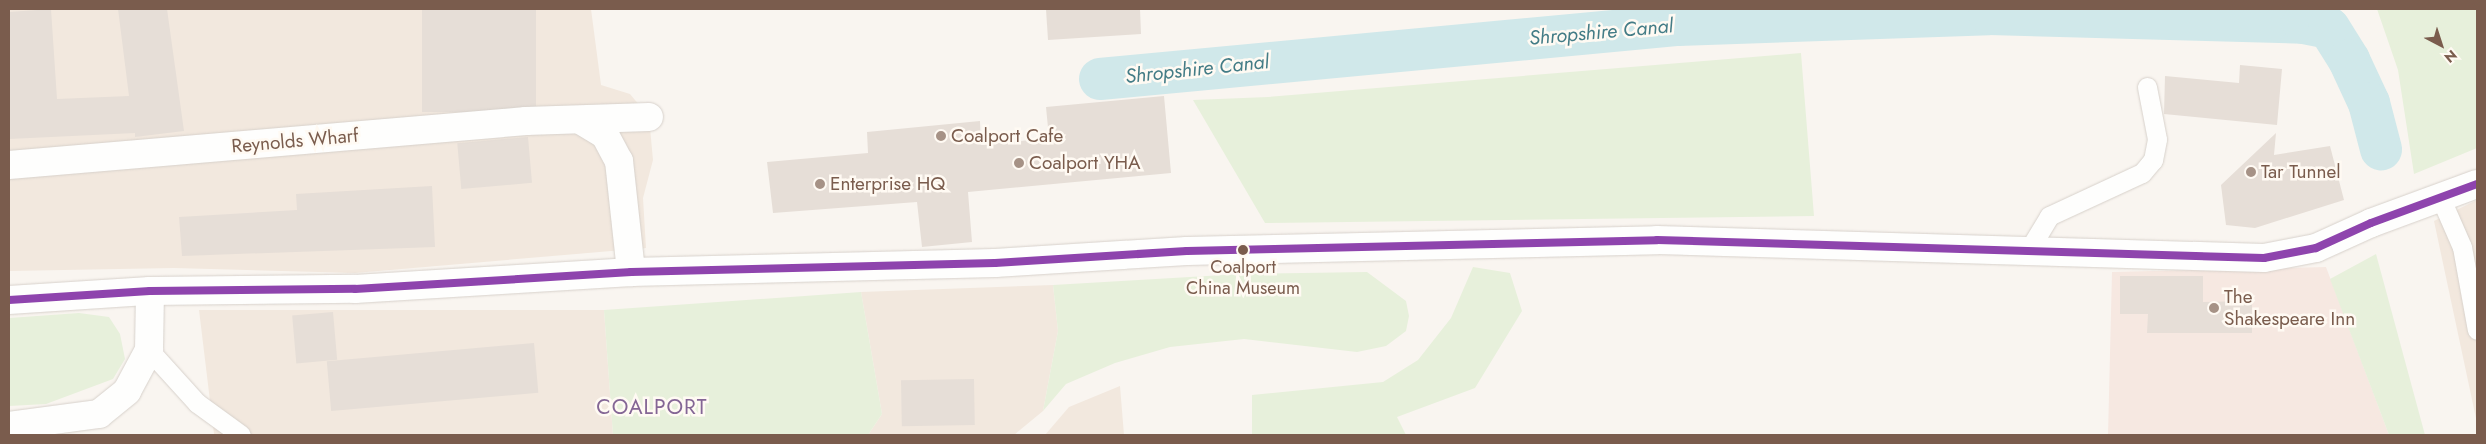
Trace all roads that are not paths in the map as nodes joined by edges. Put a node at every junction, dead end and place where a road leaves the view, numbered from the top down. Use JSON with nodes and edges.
{"nodes":[{"id":1,"x":2147,"y":87,"type":"dead end"},
{"id":2,"x":649,"y":117,"type":"dead end"},
{"id":3,"x":582,"y":121,"type":"junction"},
{"id":4,"x":9,"y":165,"type":"edge"},
{"id":5,"x":2477,"y":184,"type":"edge"},
{"id":6,"x":2441,"y":199,"type":"junction"},
{"id":7,"x":2030,"y":248,"type":"junction"},
{"id":8,"x":631,"y":272,"type":"junction"},
{"id":9,"x":150,"y":291,"type":"junction"},
{"id":10,"x":9,"y":300,"type":"edge"},
{"id":11,"x":2477,"y":330,"type":"edge"},
{"id":12,"x":149,"y":350,"type":"junction"},
{"id":13,"x":9,"y":426,"type":"edge"},
{"id":14,"x":241,"y":435,"type":"edge"}],
"edges":[{"from":1,"to":7,"type":"lane"},
{"from":2,"to":3,"type":"street","name":"Reynolds Wharf"},
{"from":3,"to":4,"type":"street","name":"Reynolds Wharf"},
{"from":3,"to":8,"type":"street"},
{"from":5,"to":6,"type":"street"},
{"from":6,"to":7,"type":"street"},
{"from":6,"to":11,"type":"lane"},
{"from":7,"to":8,"type":"street"},
{"from":8,"to":9,"type":"street"},
{"from":9,"to":10,"type":"street"},
{"from":9,"to":12,"type":"street"},
{"from":12,"to":13,"type":"street"},
{"from":12,"to":14,"type":"lane"}]}
